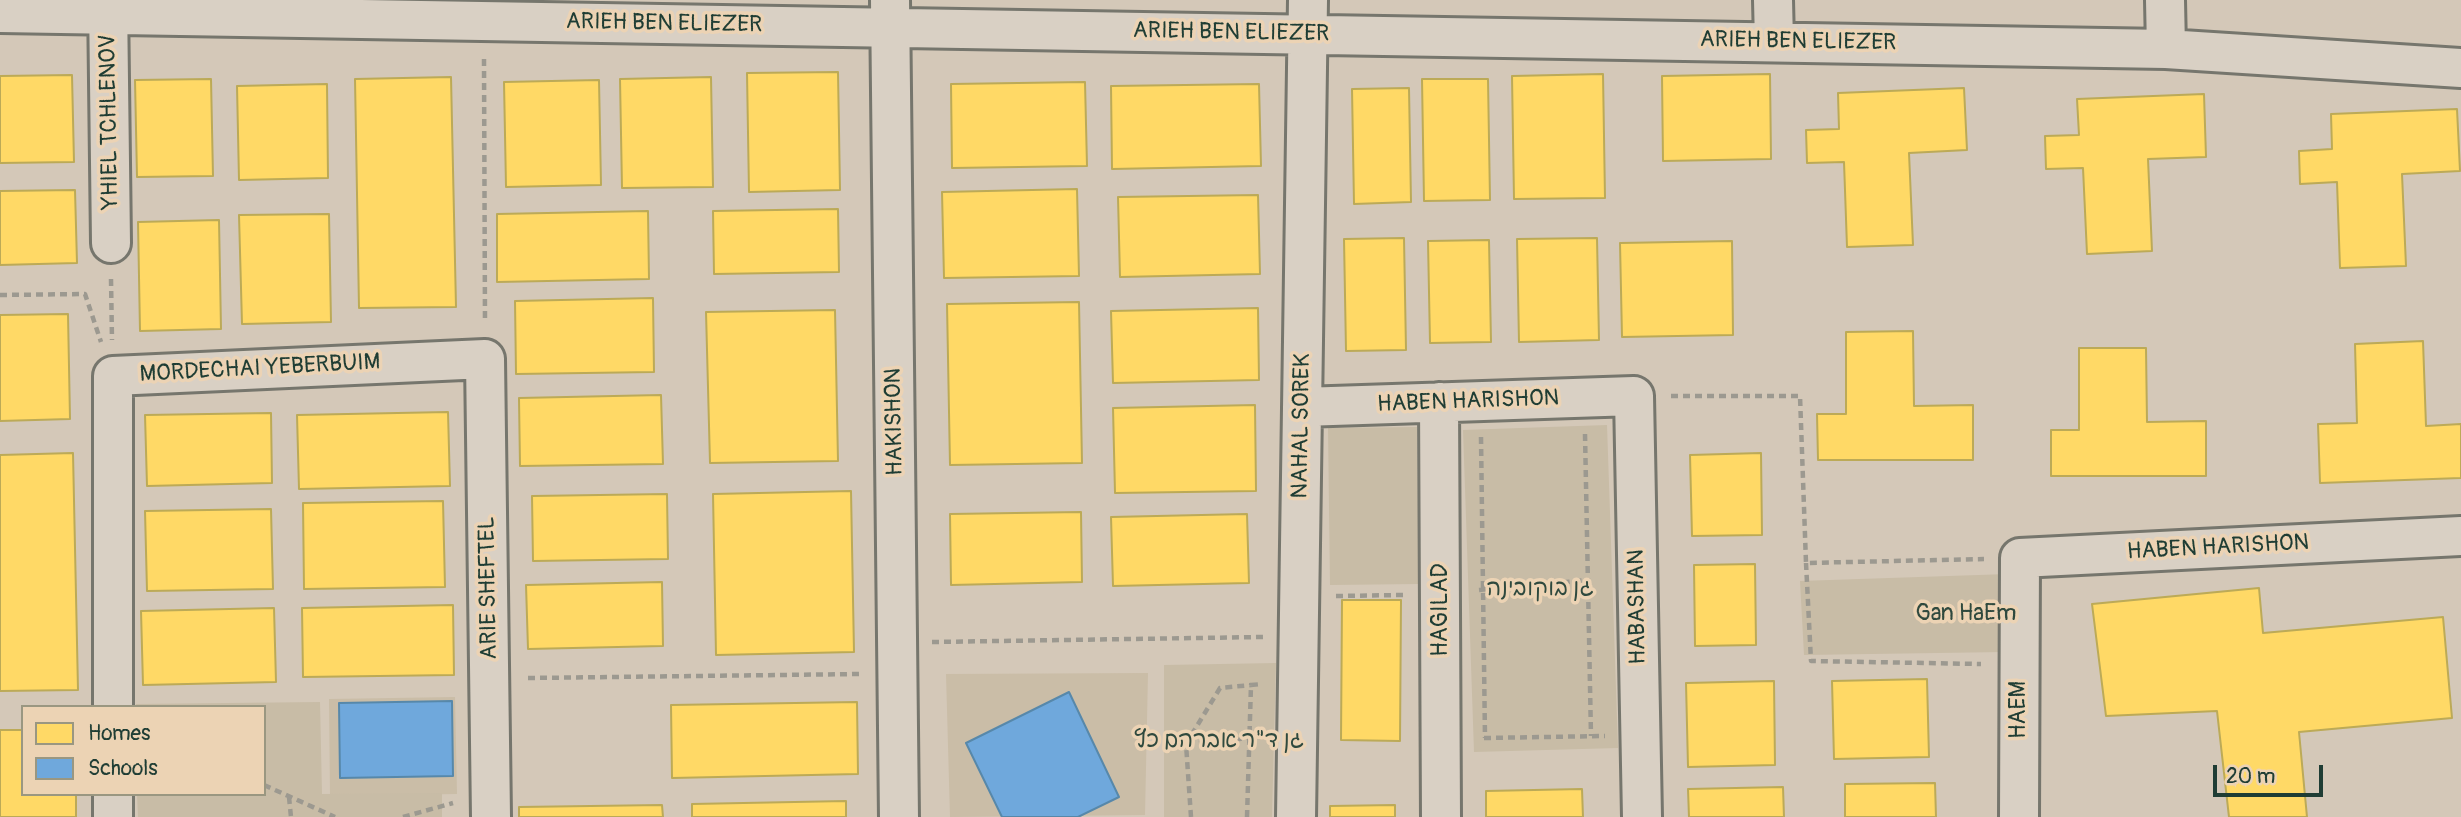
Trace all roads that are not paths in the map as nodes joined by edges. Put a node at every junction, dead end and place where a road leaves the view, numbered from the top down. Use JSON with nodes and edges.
{"nodes":[{"id":1,"x":1773,"y":0,"type":"edge"},
{"id":2,"x":2165,"y":0,"type":"edge"},
{"id":3,"x":108,"y":7,"type":"edge"},
{"id":4,"x":0,"y":13,"type":"edge"},
{"id":5,"x":467,"y":14,"type":"edge"},
{"id":6,"x":890,"y":14,"type":"edge"},
{"id":7,"x":1308,"y":17,"type":"edge"},
{"id":8,"x":1774,"y":42,"type":"junction"},
{"id":9,"x":2166,"y":49,"type":"junction"},
{"id":10,"x":2461,"y":68,"type":"edge"},
{"id":11,"x":111,"y":243,"type":"road end"},
{"id":12,"x":485,"y":359,"type":"joint"},
{"id":13,"x":1634,"y":396,"type":"joint"},
{"id":14,"x":1439,"y":402,"type":"junction"},
{"id":15,"x":1302,"y":407,"type":"junction"},
{"id":16,"x":2461,"y":536,"type":"edge"},
{"id":17,"x":2019,"y":603,"type":"joint"},
{"id":18,"x":113,"y":705,"type":"edge"},
{"id":19,"x":113,"y":796,"type":"edge"},
{"id":20,"x":491,"y":805,"type":"edge"},
{"id":21,"x":113,"y":817,"type":"edge"},
{"id":22,"x":899,"y":817,"type":"edge"},
{"id":23,"x":1296,"y":817,"type":"edge"},
{"id":24,"x":1441,"y":817,"type":"edge"},
{"id":25,"x":1642,"y":817,"type":"edge"},
{"id":26,"x":2019,"y":817,"type":"edge"}],
"edges":[{"from":1,"to":8,"type":"street"},
{"from":2,"to":9,"type":"street"},
{"from":3,"to":4,"type":"street","name":"ARIEH BEN ELIEZER"},
{"from":3,"to":5,"type":"street","name":"ARIEH BEN ELIEZER"},
{"from":3,"to":11,"type":"street","name":"YHIEL TCHLENOV"},
{"from":5,"to":6,"type":"street","name":"ARIEH BEN ELIEZER"},
{"from":6,"to":7,"type":"street","name":"ARIEH BEN ELIEZER"},
{"from":6,"to":22,"type":"street","name":"HAKISHON"},
{"from":7,"to":8,"type":"street","name":"ARIEH BEN ELIEZER"},
{"from":7,"to":15,"type":"street","name":"NAHAL SOREK"},
{"from":8,"to":9,"type":"street","name":"ARIEH BEN ELIEZER"},
{"from":9,"to":10,"type":"street","name":"ARIEH BEN ELIEZER"},
{"from":12,"to":18,"type":"street","name":"MORDECHAI YEBERBUIM"},
{"from":12,"to":20,"type":"street","name":"ARIE SHEFTEL"},
{"from":13,"to":14,"type":"street","name":"HABEN HARISHON"},
{"from":13,"to":25,"type":"street","name":"HABASHAN"},
{"from":14,"to":15,"type":"street","name":"HABEN HARISHON"},
{"from":14,"to":24,"type":"street","name":"HAGILAD"},
{"from":15,"to":23,"type":"street","name":"NAHAL SOREK"},
{"from":16,"to":17,"type":"street","name":"HABEN HARISHON"},
{"from":17,"to":26,"type":"street","name":"HAEM"},
{"from":19,"to":21,"type":"street"}]}
